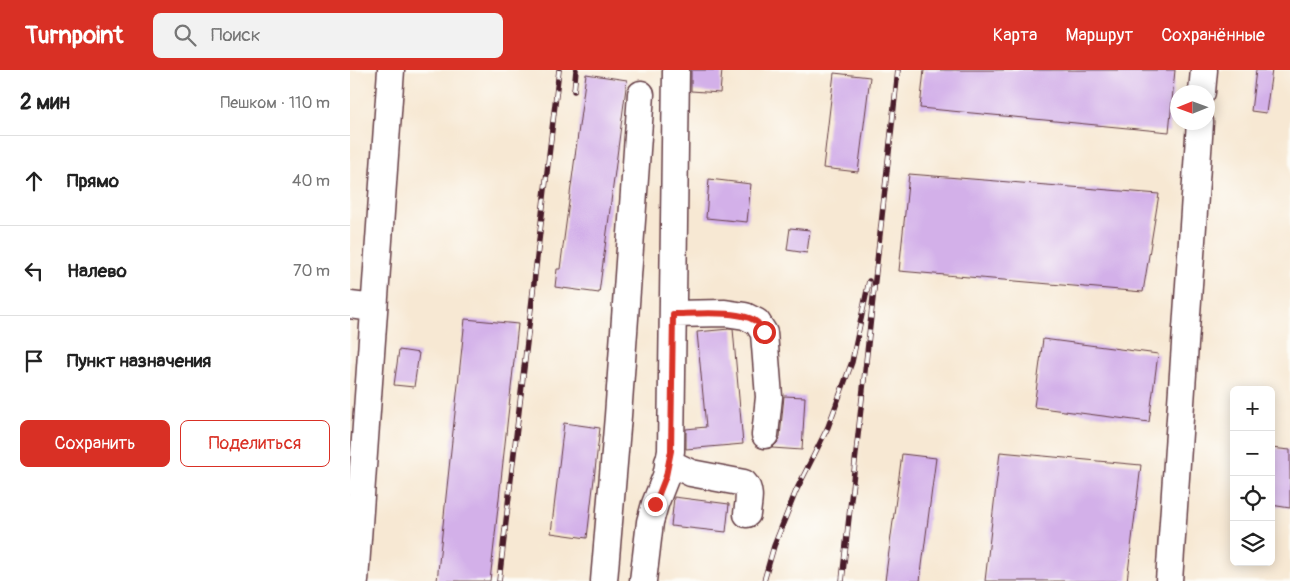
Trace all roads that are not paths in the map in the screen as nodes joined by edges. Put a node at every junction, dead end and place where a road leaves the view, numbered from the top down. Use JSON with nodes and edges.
{"nodes":[{"id":1,"x":390,"y":70,"type":"edge"},
{"id":2,"x":676,"y":70,"type":"edge"},
{"id":3,"x":1204,"y":70,"type":"edge"},
{"id":4,"x":1203,"y":85,"type":"edge"},
{"id":5,"x":641,"y":94,"type":"dead end"},
{"id":6,"x":1199,"y":130,"type":"edge"},
{"id":7,"x":362,"y":307,"type":"edge"},
{"id":8,"x":673,"y":314,"type":"junction"},
{"id":9,"x":765,"y":435,"type":"dead end"},
{"id":10,"x":668,"y":462,"type":"junction"},
{"id":11,"x":747,"y":514,"type":"dead end"},
{"id":12,"x":355,"y":581,"type":"edge"},
{"id":13,"x":604,"y":581,"type":"edge"},
{"id":14,"x":644,"y":581,"type":"edge"},
{"id":15,"x":1169,"y":581,"type":"edge"}],
"edges":[{"from":1,"to":7,"type":"lane"},
{"from":2,"to":8,"type":"lane"},
{"from":3,"to":4,"type":"lane"},
{"from":5,"to":13,"type":"lane"},
{"from":6,"to":15,"type":"lane"},
{"from":7,"to":12,"type":"lane"},
{"from":8,"to":9,"type":"lane"},
{"from":8,"to":10,"type":"lane"},
{"from":10,"to":11,"type":"lane"},
{"from":10,"to":14,"type":"lane"}]}
